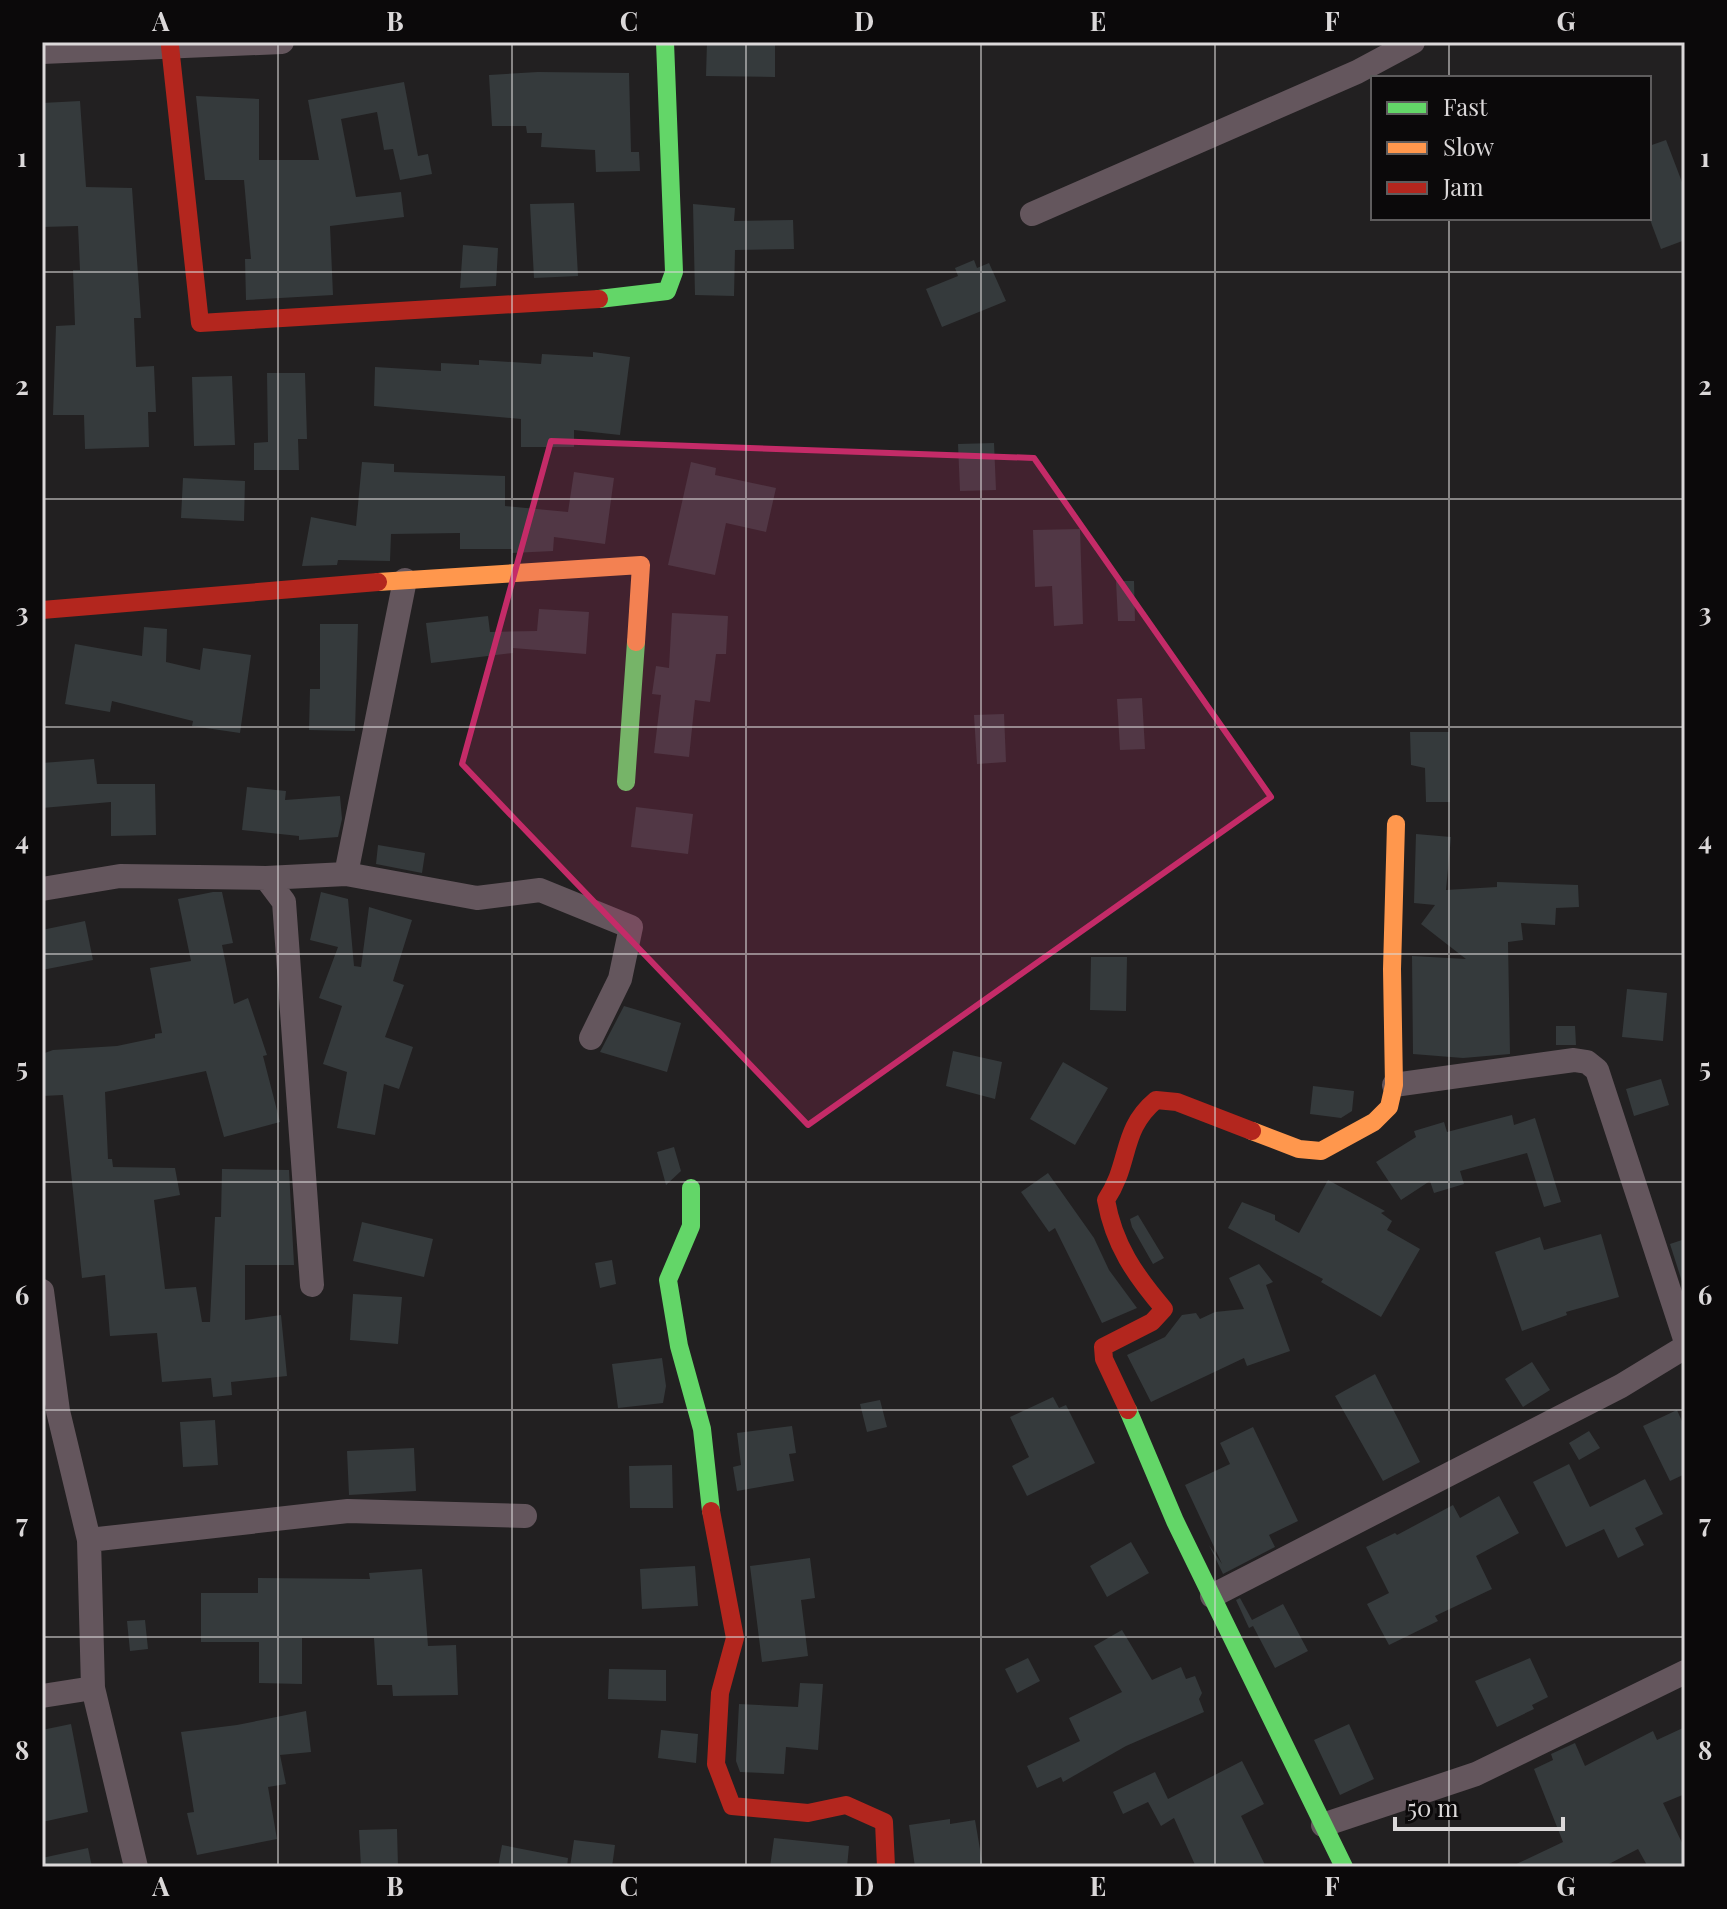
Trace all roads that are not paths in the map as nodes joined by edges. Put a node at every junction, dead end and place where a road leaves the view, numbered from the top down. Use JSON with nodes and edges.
{"nodes":[{"id":1,"x":282,"y":42,"type":"edge"},
{"id":2,"x":665,"y":42,"type":"edge"},
{"id":3,"x":1413,"y":42,"type":"edge"},
{"id":4,"x":170,"y":46,"type":"junction"},
{"id":5,"x":42,"y":52,"type":"edge"},
{"id":6,"x":1032,"y":214,"type":"dead end"},
{"id":7,"x":405,"y":580,"type":"junction"},
{"id":8,"x":42,"y":610,"type":"edge"},
{"id":9,"x":626,"y":782,"type":"dead end"},
{"id":10,"x":1396,"y":824,"type":"dead end"},
{"id":11,"x":346,"y":874,"type":"junction"},
{"id":12,"x":266,"y":878,"type":"junction"},
{"id":13,"x":42,"y":889,"type":"edge"},
{"id":14,"x":591,"y":1038,"type":"dead end"},
{"id":15,"x":1394,"y":1085,"type":"junction"},
{"id":16,"x":691,"y":1188,"type":"dead end"},
{"id":17,"x":312,"y":1285,"type":"dead end"},
{"id":18,"x":42,"y":1291,"type":"edge"},
{"id":19,"x":1685,"y":1339,"type":"edge"},
{"id":20,"x":1685,"y":1347,"type":"edge"},
{"id":21,"x":50,"y":1416,"type":"edge"},
{"id":22,"x":525,"y":1516,"type":"dead end"},
{"id":23,"x":89,"y":1540,"type":"junction"},
{"id":24,"x":1212,"y":1596,"type":"junction"},
{"id":25,"x":1685,"y":1672,"type":"edge"},
{"id":26,"x":93,"y":1688,"type":"junction"},
{"id":27,"x":42,"y":1696,"type":"edge"},
{"id":28,"x":1323,"y":1825,"type":"junction"},
{"id":29,"x":136,"y":1867,"type":"edge"},
{"id":30,"x":886,"y":1867,"type":"edge"},
{"id":31,"x":1344,"y":1867,"type":"edge"}],
"edges":[{"from":1,"to":4,"type":"street"},
{"from":2,"to":4,"type":"street"},
{"from":3,"to":6,"type":"street"},
{"from":4,"to":5,"type":"street"},
{"from":7,"to":8,"type":"street"},
{"from":7,"to":9,"type":"street"},
{"from":7,"to":11,"type":"street"},
{"from":10,"to":15,"type":"street"},
{"from":11,"to":12,"type":"street"},
{"from":11,"to":14,"type":"street"},
{"from":12,"to":13,"type":"street"},
{"from":12,"to":17,"type":"street"},
{"from":15,"to":19,"type":"street"},
{"from":15,"to":24,"type":"street"},
{"from":16,"to":30,"type":"street"},
{"from":18,"to":21,"type":"street"},
{"from":20,"to":24,"type":"street"},
{"from":21,"to":23,"type":"street"},
{"from":22,"to":23,"type":"street"},
{"from":23,"to":26,"type":"street"},
{"from":24,"to":28,"type":"street"},
{"from":25,"to":28,"type":"street"},
{"from":26,"to":27,"type":"street"},
{"from":26,"to":29,"type":"street"},
{"from":28,"to":31,"type":"street"}]}
